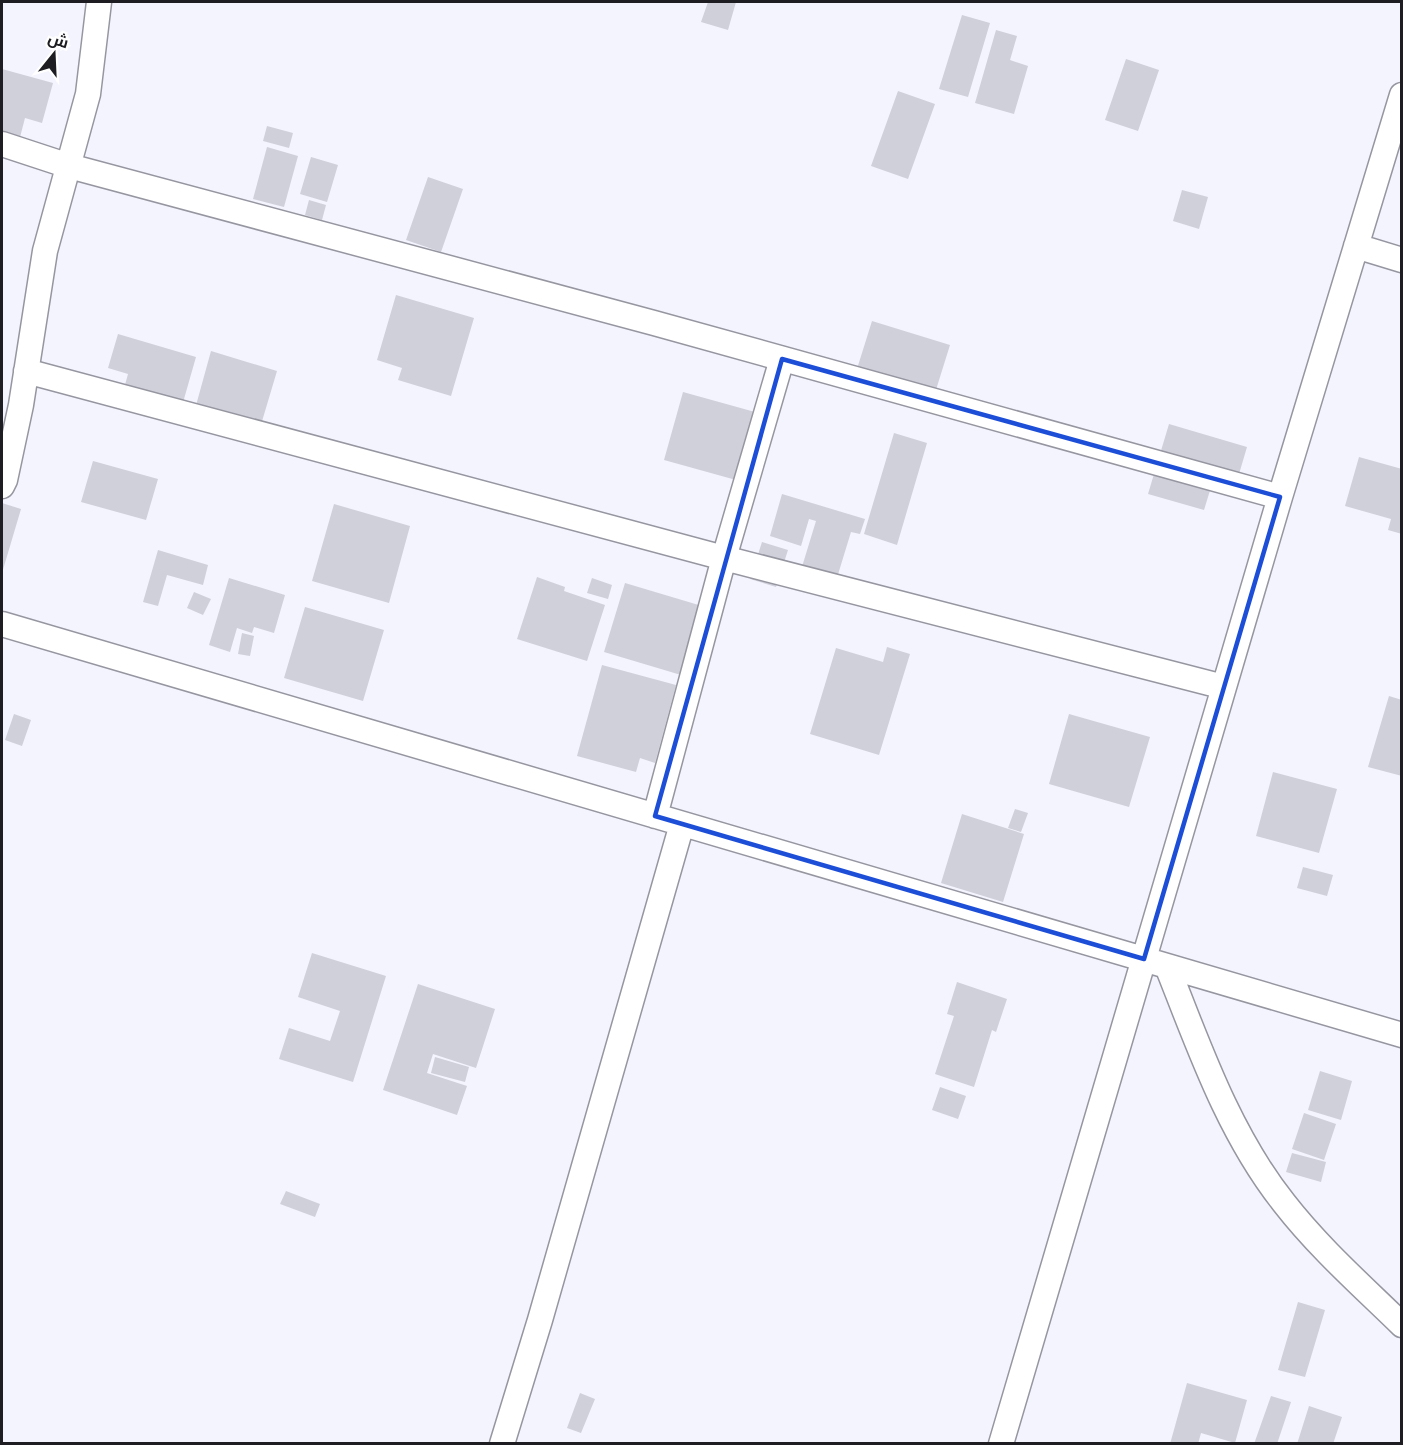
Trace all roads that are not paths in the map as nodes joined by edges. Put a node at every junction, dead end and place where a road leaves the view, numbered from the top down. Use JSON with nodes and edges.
{"nodes":[{"id":1,"x":99,"y":2,"type":"edge"},
{"id":2,"x":1401,"y":95,"type":"edge"},
{"id":3,"x":2,"y":144,"type":"edge"},
{"id":4,"x":69,"y":166,"type":"junction"},
{"id":5,"x":1356,"y":246,"type":"junction"},
{"id":6,"x":1401,"y":260,"type":"edge"},
{"id":7,"x":782,"y":360,"type":"junction"},
{"id":8,"x":26,"y":371,"type":"junction"},
{"id":9,"x":2,"y":486,"type":"edge"},
{"id":10,"x":1280,"y":497,"type":"junction"},
{"id":11,"x":724,"y":558,"type":"junction"},
{"id":12,"x":2,"y":624,"type":"edge"},
{"id":13,"x":1224,"y":687,"type":"junction"},
{"id":14,"x":655,"y":816,"type":"junction"},
{"id":15,"x":682,"y":824,"type":"junction"},
{"id":16,"x":1144,"y":959,"type":"junction"},
{"id":17,"x":1167,"y":966,"type":"junction"},
{"id":18,"x":1401,"y":1035,"type":"edge"},
{"id":19,"x":1401,"y":1324,"type":"edge"},
{"id":20,"x":502,"y":1443,"type":"edge"},
{"id":21,"x":1000,"y":1443,"type":"edge"}],
"edges":[{"from":1,"to":4,"type":"street"},
{"from":2,"to":5,"type":"street"},
{"from":3,"to":4,"type":"street"},
{"from":4,"to":7,"type":"street"},
{"from":4,"to":8,"type":"street"},
{"from":5,"to":6,"type":"street"},
{"from":5,"to":10,"type":"street"},
{"from":7,"to":10,"type":"street"},
{"from":7,"to":11,"type":"street"},
{"from":8,"to":9,"type":"street"},
{"from":8,"to":11,"type":"street"},
{"from":10,"to":13,"type":"street"},
{"from":11,"to":13,"type":"street"},
{"from":11,"to":14,"type":"street"},
{"from":12,"to":14,"type":"street"},
{"from":13,"to":16,"type":"street"},
{"from":14,"to":15,"type":"street"},
{"from":15,"to":16,"type":"street"},
{"from":15,"to":20,"type":"street"},
{"from":16,"to":17,"type":"street"},
{"from":16,"to":21,"type":"street"},
{"from":17,"to":18,"type":"street"},
{"from":17,"to":19,"type":"street"}]}
